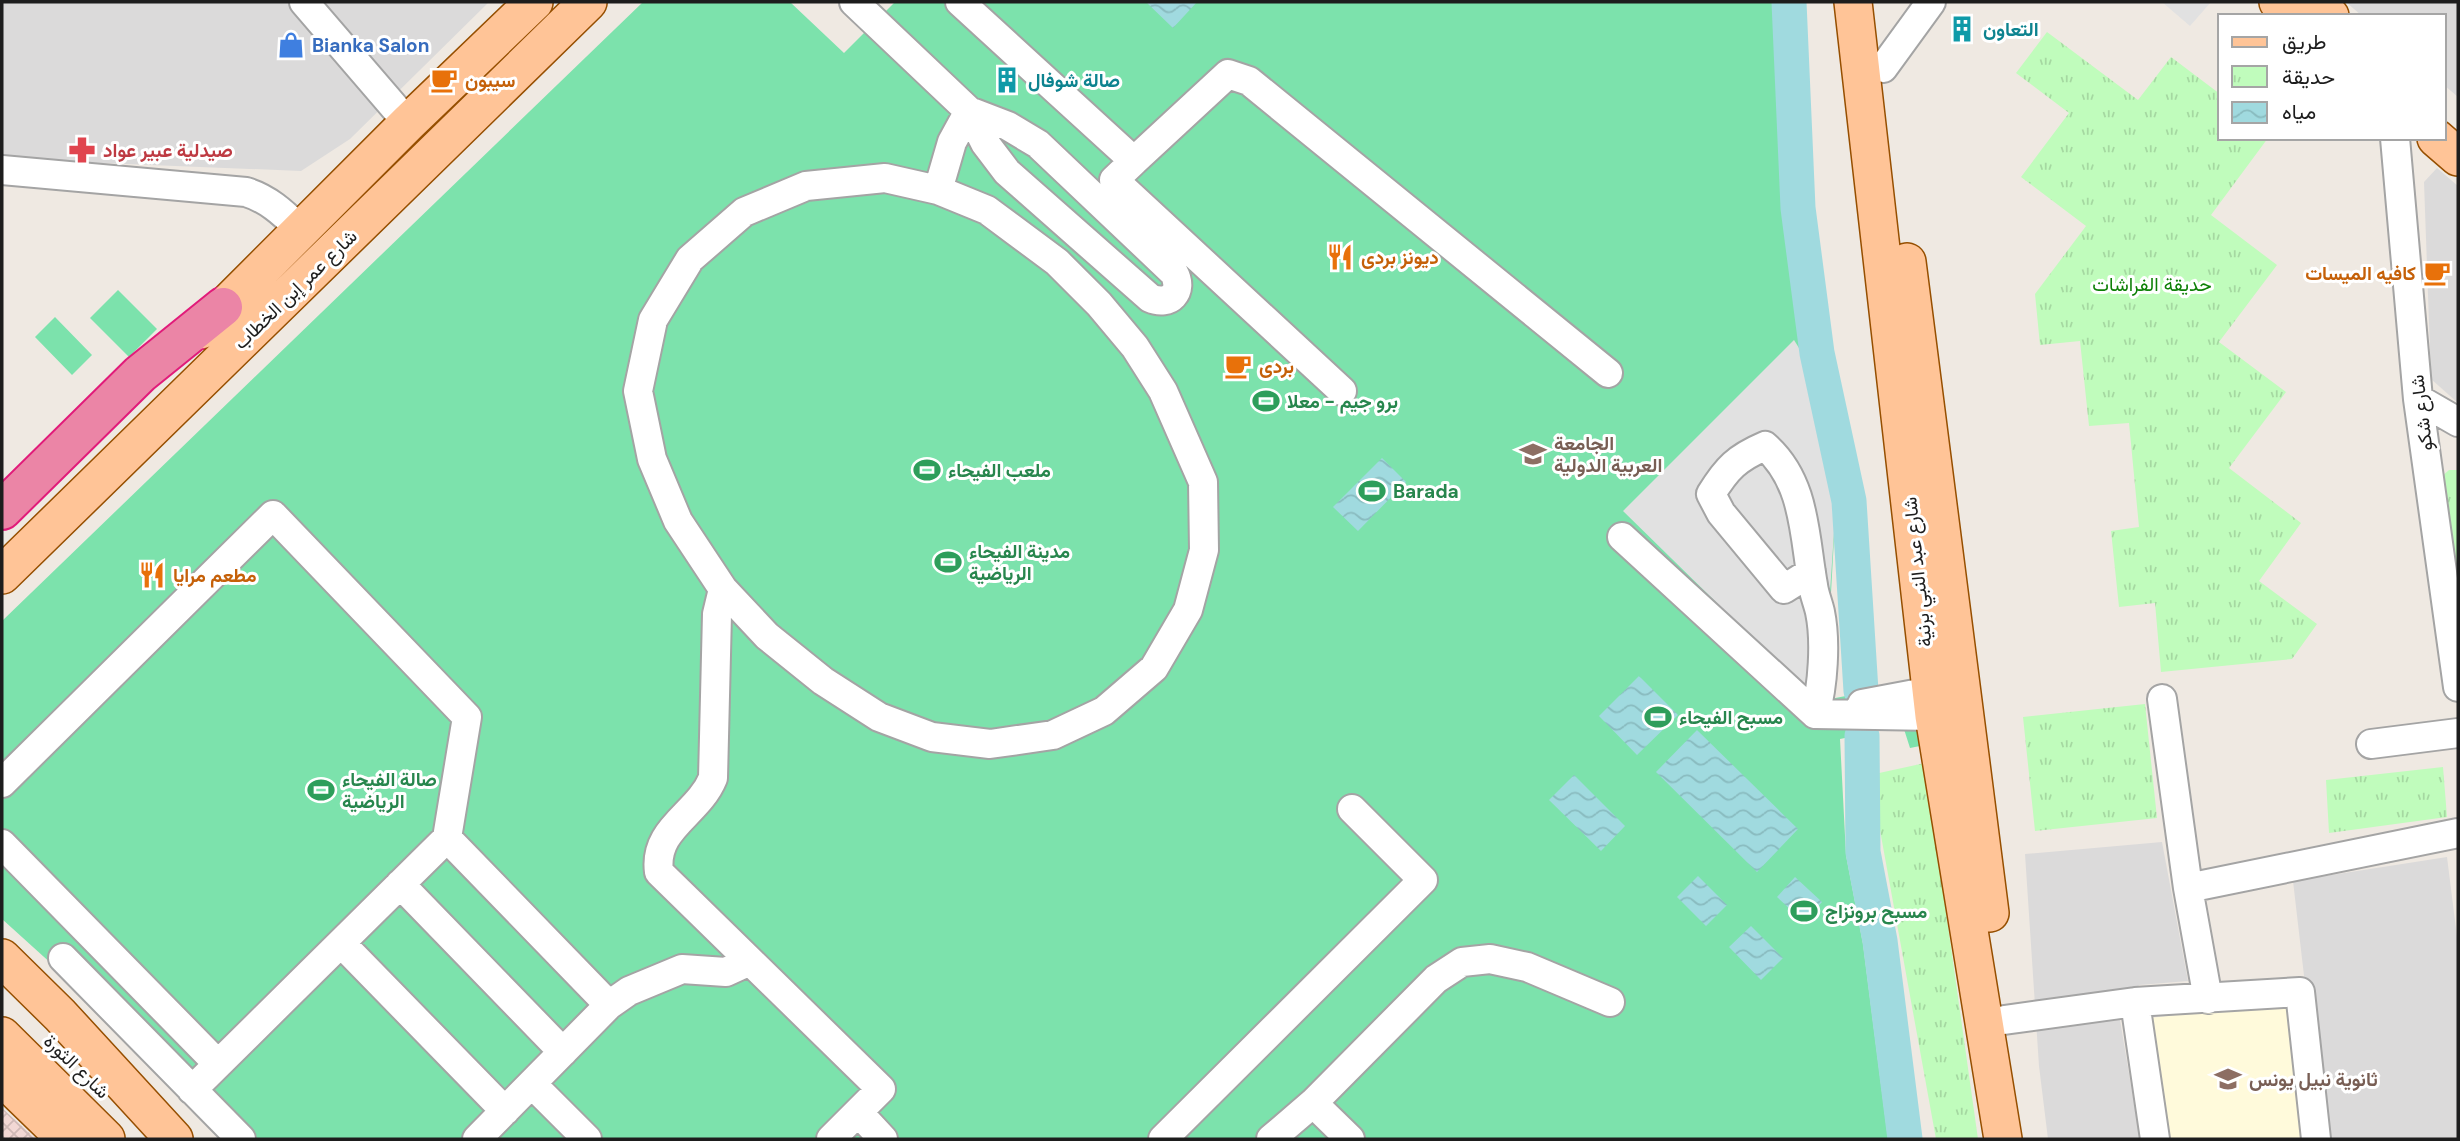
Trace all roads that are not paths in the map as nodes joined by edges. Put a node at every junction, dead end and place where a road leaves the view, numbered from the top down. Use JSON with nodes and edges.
{"nodes":[{"id":1,"x":304,"y":2,"type":"edge"},
{"id":2,"x":534,"y":2,"type":"edge"},
{"id":3,"x":588,"y":2,"type":"edge"},
{"id":4,"x":960,"y":2,"type":"edge"},
{"id":5,"x":1853,"y":2,"type":"edge"},
{"id":6,"x":1874,"y":2,"type":"edge"},
{"id":7,"x":1931,"y":2,"type":"edge"},
{"id":8,"x":2278,"y":2,"type":"edge"},
{"id":9,"x":858,"y":3,"type":"edge"},
{"id":10,"x":2317,"y":9,"type":"edge"},
{"id":11,"x":1882,"y":68,"type":"junction"},
{"id":12,"x":969,"y":111,"type":"junction"},
{"id":13,"x":408,"y":122,"type":"junction"},
{"id":14,"x":1024,"y":134,"type":"junction"},
{"id":15,"x":2395,"y":140,"type":"edge"},
{"id":16,"x":2438,"y":140,"type":"edge"},
{"id":17,"x":2458,"y":157,"type":"edge"},
{"id":18,"x":997,"y":161,"type":"junction"},
{"id":19,"x":1135,"y":161,"type":"junction"},
{"id":20,"x":2,"y":170,"type":"edge"},
{"id":21,"x":938,"y":190,"type":"junction"},
{"id":22,"x":301,"y":230,"type":"junction"},
{"id":23,"x":223,"y":307,"type":"junction"},
{"id":24,"x":1608,"y":373,"type":"dead end"},
{"id":25,"x":1342,"y":391,"type":"dead end"},
{"id":26,"x":2418,"y":399,"type":"junction"},
{"id":27,"x":2458,"y":422,"type":"edge"},
{"id":28,"x":2,"y":510,"type":"edge"},
{"id":29,"x":2,"y":531,"type":"edge"},
{"id":30,"x":1622,"y":537,"type":"dead end"},
{"id":31,"x":1811,"y":572,"type":"junction"},
{"id":32,"x":2,"y":575,"type":"edge"},
{"id":33,"x":723,"y":589,"type":"junction"},
{"id":34,"x":2458,"y":687,"type":"edge"},
{"id":35,"x":2162,"y":699,"type":"dead end"},
{"id":36,"x":1932,"y":703,"type":"junction"},
{"id":37,"x":1828,"y":715,"type":"junction"},
{"id":38,"x":2458,"y":733,"type":"edge"},
{"id":39,"x":2371,"y":744,"type":"dead end"},
{"id":40,"x":2,"y":783,"type":"edge"},
{"id":41,"x":1352,"y":808,"type":"dead end"},
{"id":42,"x":2458,"y":833,"type":"edge"},
{"id":43,"x":447,"y":838,"type":"junction"},
{"id":44,"x":2,"y":844,"type":"edge"},
{"id":45,"x":400,"y":884,"type":"junction"},
{"id":46,"x":2188,"y":888,"type":"junction"},
{"id":47,"x":89,"y":933,"type":"junction"},
{"id":48,"x":341,"y":943,"type":"junction"},
{"id":49,"x":2,"y":958,"type":"edge"},
{"id":50,"x":63,"y":958,"type":"junction"},
{"id":51,"x":750,"y":961,"type":"junction"},
{"id":52,"x":117,"y":962,"type":"junction"},
{"id":53,"x":92,"y":987,"type":"junction"},
{"id":54,"x":17,"y":989,"type":"edge"},
{"id":55,"x":2208,"y":999,"type":"junction"},
{"id":56,"x":1611,"y":1002,"type":"dead end"},
{"id":57,"x":2135,"y":1002,"type":"junction"},
{"id":58,"x":609,"y":1005,"type":"junction"},
{"id":59,"x":60,"y":1015,"type":"junction"},
{"id":60,"x":2004,"y":1020,"type":"junction"},
{"id":61,"x":2,"y":1036,"type":"edge"},
{"id":62,"x":563,"y":1052,"type":"junction"},
{"id":63,"x":218,"y":1064,"type":"junction"},
{"id":64,"x":2,"y":1077,"type":"edge"},
{"id":65,"x":532,"y":1084,"type":"junction"},
{"id":66,"x":192,"y":1090,"type":"junction"},
{"id":67,"x":1314,"y":1103,"type":"junction"},
{"id":68,"x":505,"y":1111,"type":"junction"},
{"id":69,"x":858,"y":1112,"type":"junction"},
{"id":70,"x":66,"y":1139,"type":"edge"},
{"id":71,"x":106,"y":1139,"type":"edge"},
{"id":72,"x":152,"y":1139,"type":"edge"},
{"id":73,"x":174,"y":1139,"type":"edge"},
{"id":74,"x":241,"y":1139,"type":"edge"},
{"id":75,"x":477,"y":1139,"type":"edge"},
{"id":76,"x":587,"y":1139,"type":"edge"},
{"id":77,"x":831,"y":1139,"type":"edge"},
{"id":78,"x":883,"y":1139,"type":"edge"},
{"id":79,"x":1163,"y":1139,"type":"edge"},
{"id":80,"x":1271,"y":1139,"type":"edge"},
{"id":81,"x":1350,"y":1139,"type":"edge"},
{"id":82,"x":2003,"y":1139,"type":"edge"},
{"id":83,"x":2023,"y":1139,"type":"edge"},
{"id":84,"x":2155,"y":1139,"type":"edge"},
{"id":85,"x":2316,"y":1139,"type":"edge"}],
"edges":[{"from":1,"to":13,"type":"street"},
{"from":2,"to":13,"type":"main road","name":"شارع عمر إبن الخطاب"},
{"from":3,"to":32,"type":"main road","name":"شارع عمر إبن الخطاب"},
{"from":4,"to":19,"type":"street"},
{"from":5,"to":36,"type":"main road","name":"شارع عبد النبي برنية"},
{"from":6,"to":11,"type":"main road","name":"شارع عبد النبي برنية"},
{"from":7,"to":11,"type":"street"},
{"from":8,"to":10,"type":"main road"},
{"from":9,"to":12,"type":"street"},
{"from":11,"to":60,"type":"main road","name":"شارع عبد النبي برنية"},
{"from":12,"to":14,"type":"street"},
{"from":12,"to":18,"type":"street"},
{"from":12,"to":21,"type":"street"},
{"from":13,"to":22,"type":"main road","name":"شارع عمر إبن الخطاب"},
{"from":14,"to":18,"type":"street"},
{"from":14,"to":18,"type":"street"},
{"from":15,"to":26,"type":"street","name":"شارع شكو"},
{"from":16,"to":17,"type":"main road"},
{"from":19,"to":24,"type":"street"},
{"from":19,"to":25,"type":"street"},
{"from":20,"to":22,"type":"street"},
{"from":21,"to":33,"type":"street"},
{"from":21,"to":33,"type":"street"},
{"from":22,"to":23,"type":"main road","name":"شارع عمر إبن الخطاب"},
{"from":23,"to":28,"type":"highway"},
{"from":23,"to":29,"type":"main road","name":"شارع عمر إبن الخطاب"},
{"from":26,"to":27,"type":"street"},
{"from":26,"to":34,"type":"street","name":"شارع شكو"},
{"from":30,"to":37,"type":"street"},
{"from":31,"to":31,"type":"street"},
{"from":31,"to":37,"type":"street"},
{"from":33,"to":51,"type":"street"},
{"from":35,"to":46,"type":"street"},
{"from":36,"to":37,"type":"street"},
{"from":36,"to":82,"type":"main road","name":"شارع عبد النبي برنية"},
{"from":38,"to":39,"type":"street"},
{"from":40,"to":43,"type":"street"},
{"from":41,"to":79,"type":"street"},
{"from":42,"to":46,"type":"street"},
{"from":43,"to":45,"type":"street"},
{"from":43,"to":58,"type":"street"},
{"from":44,"to":47,"type":"street"},
{"from":45,"to":48,"type":"street"},
{"from":45,"to":62,"type":"street"},
{"from":46,"to":55,"type":"street"},
{"from":47,"to":50,"type":"street"},
{"from":47,"to":52,"type":"street"},
{"from":48,"to":63,"type":"street"},
{"from":48,"to":68,"type":"street"},
{"from":49,"to":54,"type":"main road"},
{"from":50,"to":53,"type":"street"},
{"from":50,"to":54,"type":"street"},
{"from":51,"to":58,"type":"street"},
{"from":51,"to":69,"type":"street"},
{"from":52,"to":53,"type":"street"},
{"from":52,"to":63,"type":"street"},
{"from":53,"to":59,"type":"street"},
{"from":53,"to":66,"type":"street"},
{"from":54,"to":59,"type":"main road"},
{"from":54,"to":72,"type":"main road","name":"شارع الثورة"},
{"from":55,"to":57,"type":"street"},
{"from":55,"to":85,"type":"street"},
{"from":56,"to":67,"type":"street"},
{"from":57,"to":60,"type":"street"},
{"from":57,"to":84,"type":"street"},
{"from":58,"to":62,"type":"street"},
{"from":59,"to":73,"type":"main road"},
{"from":60,"to":83,"type":"main road","name":"شارع عبد النبي برنية"},
{"from":61,"to":71,"type":"main road","name":"شارع الثورة"},
{"from":62,"to":65,"type":"street"},
{"from":63,"to":66,"type":"street"},
{"from":64,"to":70,"type":"main road"},
{"from":65,"to":68,"type":"street"},
{"from":65,"to":76,"type":"street"},
{"from":66,"to":74,"type":"street"},
{"from":67,"to":80,"type":"street"},
{"from":67,"to":81,"type":"street"},
{"from":68,"to":75,"type":"street"},
{"from":69,"to":77,"type":"street"},
{"from":69,"to":78,"type":"street"}]}
